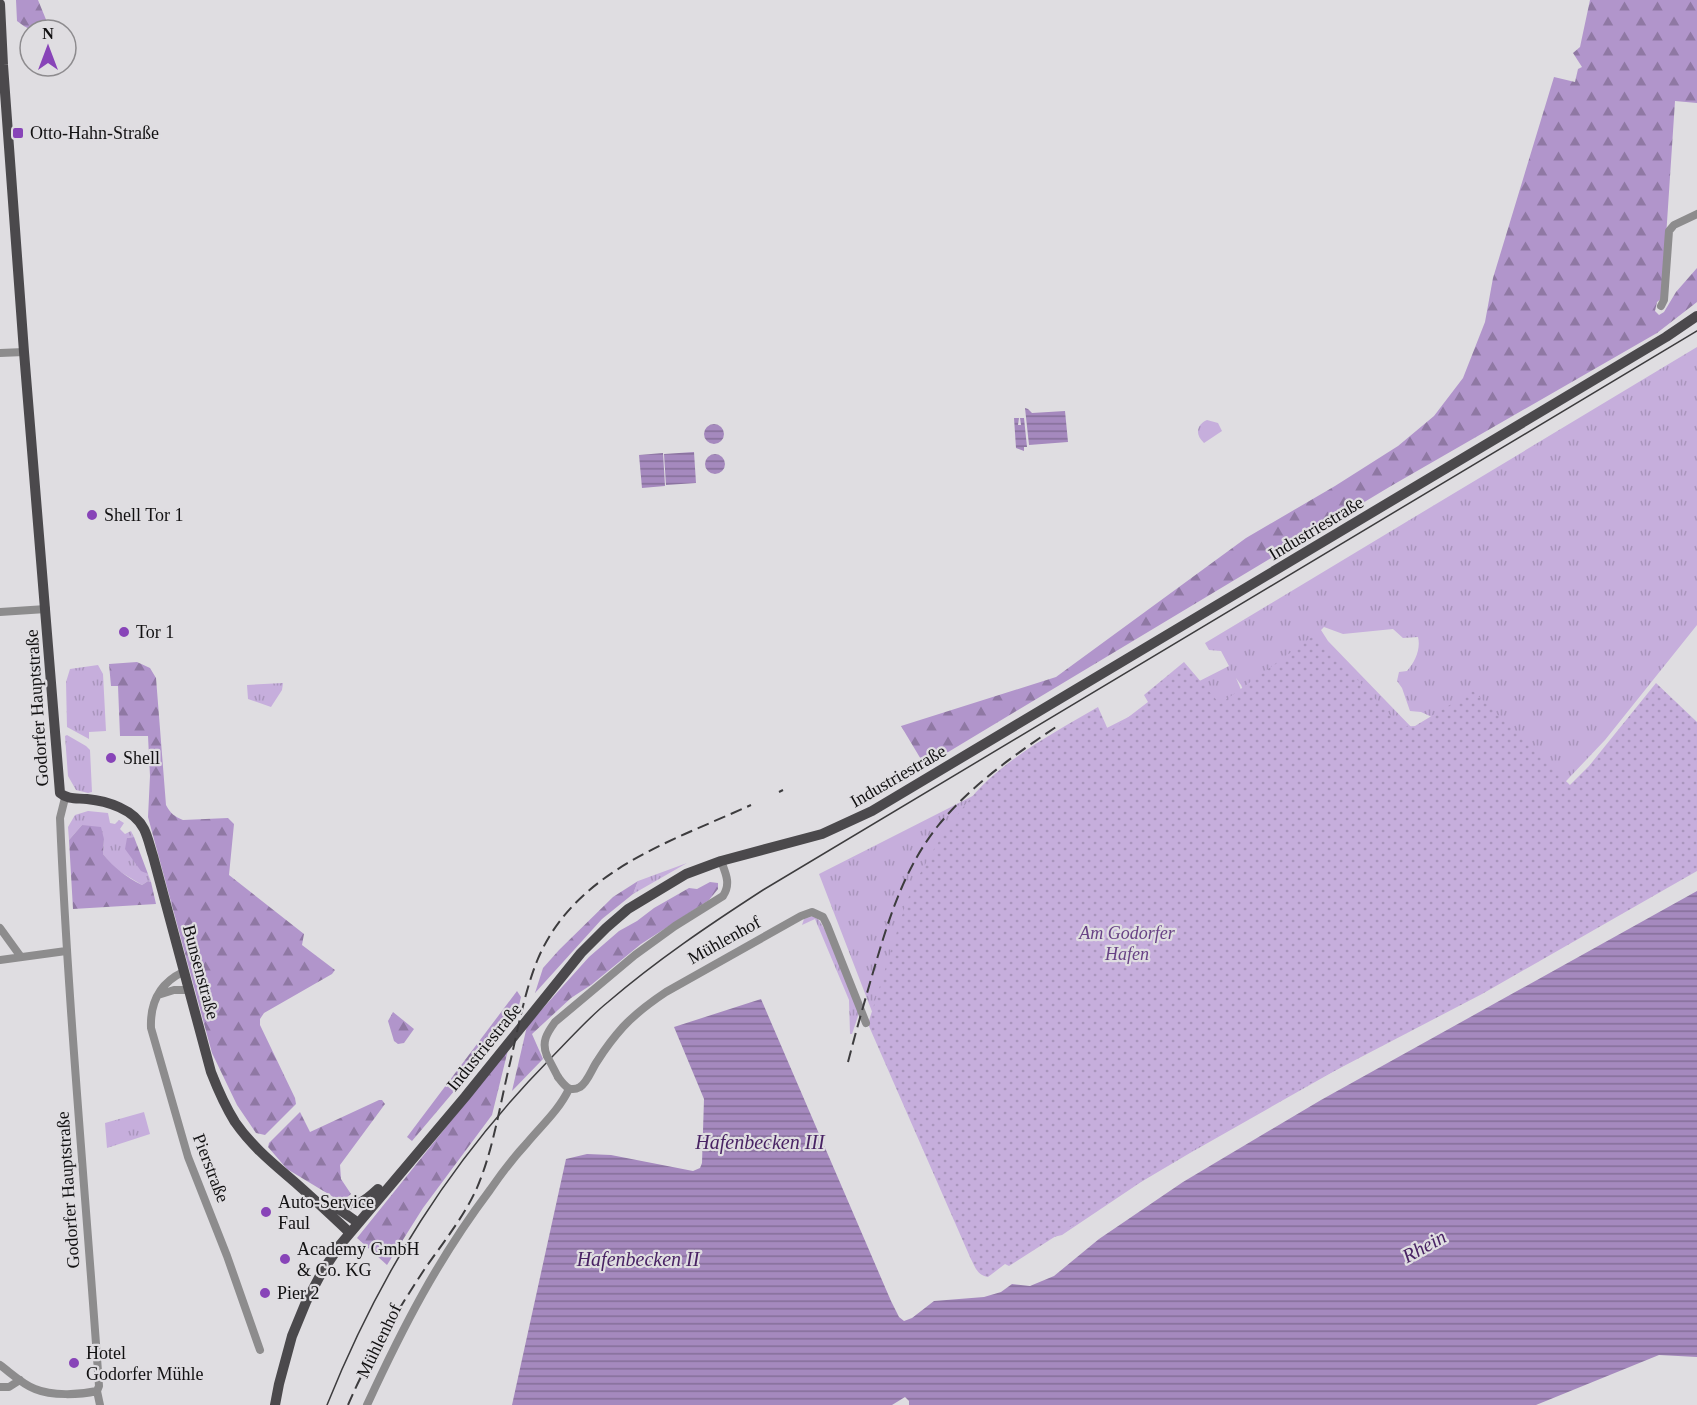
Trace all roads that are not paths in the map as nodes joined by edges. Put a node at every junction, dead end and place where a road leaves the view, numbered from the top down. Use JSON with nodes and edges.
{"nodes":[{"id":1,"x":0,"y":4,"type":"edge"},
{"id":2,"x":1,"y":68,"type":"edge"},
{"id":3,"x":2,"y":94,"type":"edge"},
{"id":4,"x":3,"y":107,"type":"edge"},
{"id":5,"x":1697,"y":214,"type":"edge"},
{"id":6,"x":1661,"y":306,"type":"dead end"},
{"id":7,"x":1697,"y":316,"type":"edge"},
{"id":8,"x":24,"y":352,"type":"junction"},
{"id":9,"x":0,"y":353,"type":"edge"},
{"id":10,"x":46,"y":609,"type":"junction"},
{"id":11,"x":0,"y":612,"type":"edge"},
{"id":12,"x":65,"y":798,"type":"junction"},
{"id":13,"x":722,"y":861,"type":"junction"},
{"id":14,"x":0,"y":928,"type":"edge"},
{"id":15,"x":66,"y":951,"type":"junction"},
{"id":16,"x":21,"y":957,"type":"junction"},
{"id":17,"x":0,"y":960,"type":"edge"},
{"id":18,"x":183,"y":972,"type":"junction"},
{"id":19,"x":188,"y":990,"type":"junction"},
{"id":20,"x":158,"y":995,"type":"junction"},
{"id":21,"x":866,"y":1023,"type":"dead end"},
{"id":22,"x":569,"y":1089,"type":"junction"},
{"id":23,"x":398,"y":1174,"type":"junction"},
{"id":24,"x":296,"y":1184,"type":"junction"},
{"id":25,"x":332,"y":1204,"type":"junction"},
{"id":26,"x":357,"y":1222,"type":"junction"},
{"id":27,"x":349,"y":1232,"type":"junction"},
{"id":28,"x":260,"y":1350,"type":"dead end"},
{"id":29,"x":0,"y":1365,"type":"edge"},
{"id":30,"x":20,"y":1380,"type":"junction"},
{"id":31,"x":0,"y":1387,"type":"edge"},
{"id":32,"x":97,"y":1391,"type":"junction"},
{"id":33,"x":100,"y":1405,"type":"edge"},
{"id":34,"x":275,"y":1405,"type":"edge"},
{"id":35,"x":367,"y":1405,"type":"edge"}],
"edges":[{"from":1,"to":2,"type":"main road","name":"Godorfer Hauptstraße"},
{"from":2,"to":3,"type":"main road","name":"Godorfer Hauptstraße"},
{"from":3,"to":4,"type":"main road","name":"Godorfer Hauptstraße"},
{"from":4,"to":8,"type":"main road","name":"Godorfer Hauptstraße"},
{"from":5,"to":6,"type":"street"},
{"from":7,"to":13,"type":"main road","name":"Industriestraße"},
{"from":8,"to":9,"type":"street"},
{"from":8,"to":10,"type":"main road","name":"Godorfer Hauptstraße"},
{"from":10,"to":11,"type":"street"},
{"from":10,"to":12,"type":"main road","name":"Godorfer Hauptstraße"},
{"from":12,"to":15,"type":"street","name":"Godorfer Hauptstraße"},
{"from":12,"to":18,"type":"main road","name":"Bunsenstraße"},
{"from":13,"to":22,"type":"street","name":"Mühlenhof","bridge":true},
{"from":13,"to":23,"type":"main road","name":"Industriestraße"},
{"from":14,"to":16,"type":"street"},
{"from":15,"to":16,"type":"street"},
{"from":15,"to":32,"type":"street","name":"Godorfer Hauptstraße"},
{"from":16,"to":17,"type":"street"},
{"from":18,"to":19,"type":"main road","name":"Bunsenstraße"},
{"from":18,"to":20,"type":"street"},
{"from":19,"to":20,"type":"street"},
{"from":19,"to":24,"type":"main road","name":"Bunsenstraße"},
{"from":20,"to":28,"type":"street","name":"Pierstraße"},
{"from":21,"to":22,"type":"street","name":"Mühlenhof"},
{"from":22,"to":35,"type":"street","name":"Mühlenhof"},
{"from":23,"to":25,"type":"main road"},
{"from":23,"to":26,"type":"main road","name":"Industriestraße"},
{"from":24,"to":25,"type":"main road","name":"Bunsenstraße"},
{"from":24,"to":27,"type":"main road","name":"Bunsenstraße"},
{"from":25,"to":26,"type":"main road","name":"Bunsenstraße"},
{"from":26,"to":27,"type":"main road","name":"Industriestraße"},
{"from":27,"to":34,"type":"main road","name":"Industriestraße"},
{"from":29,"to":30,"type":"street"},
{"from":30,"to":31,"type":"street"},
{"from":30,"to":32,"type":"street"},
{"from":32,"to":33,"type":"street","name":"Godorfer Hauptstraße"}]}
